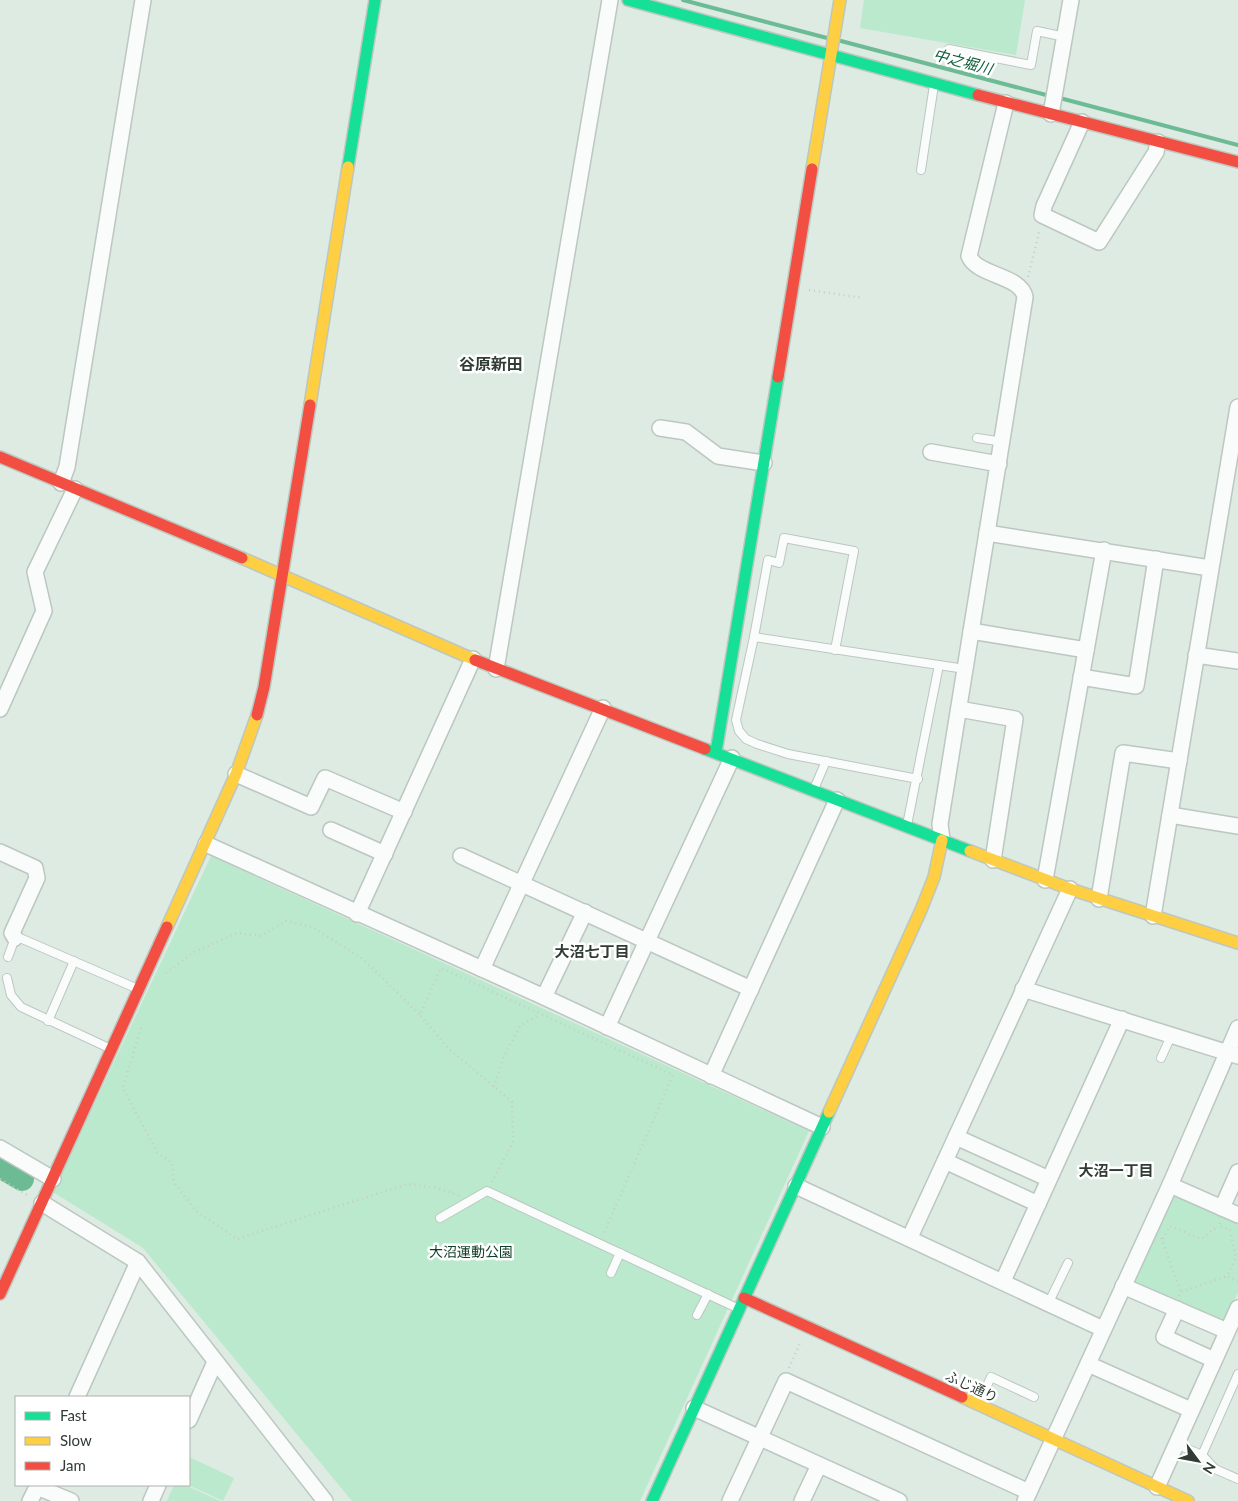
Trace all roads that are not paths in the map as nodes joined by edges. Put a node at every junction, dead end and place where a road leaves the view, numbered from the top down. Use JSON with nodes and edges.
{"nodes":[{"id":1,"x":143,"y":0,"type":"edge"},
{"id":2,"x":375,"y":0,"type":"edge"},
{"id":3,"x":610,"y":0,"type":"edge"},
{"id":4,"x":628,"y":0,"type":"edge"},
{"id":5,"x":840,"y":0,"type":"edge"},
{"id":6,"x":1071,"y":0,"type":"edge"},
{"id":7,"x":1065,"y":37,"type":"junction"},
{"id":8,"x":949,"y":49,"type":"dead end"},
{"id":9,"x":830,"y":53,"type":"junction"},
{"id":10,"x":934,"y":82,"type":"junction"},
{"id":11,"x":1006,"y":103,"type":"junction"},
{"id":12,"x":1053,"y":104,"type":"junction"},
{"id":13,"x":1082,"y":122,"type":"junction"},
{"id":14,"x":1158,"y":142,"type":"junction"},
{"id":15,"x":1238,"y":162,"type":"edge"},
{"id":16,"x":920,"y":170,"type":"dead end"},
{"id":17,"x":1238,"y":407,"type":"edge"},
{"id":18,"x":660,"y":428,"type":"dead end"},
{"id":19,"x":977,"y":438,"type":"dead end"},
{"id":20,"x":1004,"y":442,"type":"junction"},
{"id":21,"x":931,"y":452,"type":"dead end"},
{"id":22,"x":0,"y":457,"type":"edge"},
{"id":23,"x":764,"y":464,"type":"junction"},
{"id":24,"x":1000,"y":464,"type":"junction"},
{"id":25,"x":68,"y":487,"type":"junction"},
{"id":26,"x":987,"y":533,"type":"junction"},
{"id":27,"x":1104,"y":550,"type":"junction"},
{"id":28,"x":1156,"y":559,"type":"junction"},
{"id":29,"x":1210,"y":568,"type":"junction"},
{"id":30,"x":281,"y":575,"type":"junction"},
{"id":31,"x":971,"y":631,"type":"junction"},
{"id":32,"x":754,"y":637,"type":"junction"},
{"id":33,"x":835,"y":650,"type":"junction"},
{"id":34,"x":1086,"y":650,"type":"junction"},
{"id":35,"x":1196,"y":655,"type":"junction"},
{"id":36,"x":473,"y":659,"type":"junction"},
{"id":37,"x":1238,"y":661,"type":"edge"},
{"id":38,"x":939,"y":665,"type":"junction"},
{"id":39,"x":496,"y":669,"type":"junction"},
{"id":40,"x":965,"y":669,"type":"junction"},
{"id":41,"x":1081,"y":677,"type":"junction"},
{"id":42,"x":603,"y":708,"type":"junction"},
{"id":43,"x":0,"y":709,"type":"edge"},
{"id":44,"x":959,"y":710,"type":"junction"},
{"id":45,"x":716,"y":752,"type":"junction"},
{"id":46,"x":752,"y":754,"type":"junction"},
{"id":47,"x":732,"y":758,"type":"junction"},
{"id":48,"x":826,"y":761,"type":"junction"},
{"id":49,"x":1179,"y":761,"type":"junction"},
{"id":50,"x":236,"y":774,"type":"junction"},
{"id":51,"x":918,"y":779,"type":"junction"},
{"id":52,"x":814,"y":791,"type":"junction"},
{"id":53,"x":837,"y":800,"type":"junction"},
{"id":54,"x":404,"y":812,"type":"junction"},
{"id":55,"x":1170,"y":815,"type":"junction"},
{"id":56,"x":907,"y":826,"type":"junction"},
{"id":57,"x":1238,"y":826,"type":"edge"},
{"id":58,"x":331,"y":830,"type":"dead end"},
{"id":59,"x":942,"y":840,"type":"junction"},
{"id":60,"x":206,"y":844,"type":"junction"},
{"id":61,"x":0,"y":852,"type":"edge"},
{"id":62,"x":385,"y":854,"type":"junction"},
{"id":63,"x":461,"y":856,"type":"dead end"},
{"id":64,"x":993,"y":860,"type":"junction"},
{"id":65,"x":1045,"y":880,"type":"junction"},
{"id":66,"x":522,"y":883,"type":"junction"},
{"id":67,"x":1070,"y":889,"type":"junction"},
{"id":68,"x":1099,"y":899,"type":"junction"},
{"id":69,"x":585,"y":912,"type":"junction"},
{"id":70,"x":357,"y":914,"type":"junction"},
{"id":71,"x":1154,"y":916,"type":"junction"},
{"id":72,"x":15,"y":938,"type":"junction"},
{"id":73,"x":649,"y":940,"type":"junction"},
{"id":74,"x":1238,"y":943,"type":"edge"},
{"id":75,"x":8,"y":957,"type":"dead end"},
{"id":76,"x":74,"y":961,"type":"junction"},
{"id":77,"x":482,"y":969,"type":"junction"},
{"id":78,"x":7,"y":978,"type":"dead end"},
{"id":79,"x":751,"y":989,"type":"junction"},
{"id":80,"x":1023,"y":989,"type":"junction"},
{"id":81,"x":140,"y":990,"type":"junction"},
{"id":82,"x":544,"y":997,"type":"junction"},
{"id":83,"x":1122,"y":1019,"type":"junction"},
{"id":84,"x":48,"y":1021,"type":"junction"},
{"id":85,"x":607,"y":1027,"type":"junction"},
{"id":86,"x":1238,"y":1028,"type":"edge"},
{"id":87,"x":1172,"y":1034,"type":"junction"},
{"id":88,"x":113,"y":1049,"type":"junction"},
{"id":89,"x":1233,"y":1054,"type":"edge"},
{"id":90,"x":1161,"y":1058,"type":"dead end"},
{"id":91,"x":711,"y":1076,"type":"junction"},
{"id":92,"x":822,"y":1127,"type":"junction"},
{"id":93,"x":956,"y":1136,"type":"junction"},
{"id":94,"x":0,"y":1148,"type":"edge"},
{"id":95,"x":945,"y":1161,"type":"junction"},
{"id":96,"x":1238,"y":1172,"type":"edge"},
{"id":97,"x":53,"y":1179,"type":"junction"},
{"id":98,"x":1049,"y":1179,"type":"junction"},
{"id":99,"x":1170,"y":1185,"type":"junction"},
{"id":100,"x":796,"y":1186,"type":"junction"},
{"id":101,"x":42,"y":1203,"type":"junction"},
{"id":102,"x":1038,"y":1204,"type":"junction"},
{"id":103,"x":1228,"y":1211,"type":"edge"},
{"id":104,"x":440,"y":1218,"type":"dead end"},
{"id":105,"x":910,"y":1237,"type":"junction"},
{"id":106,"x":620,"y":1253,"type":"junction"},
{"id":107,"x":138,"y":1262,"type":"junction"},
{"id":108,"x":1068,"y":1263,"type":"dead end"},
{"id":109,"x":611,"y":1273,"type":"dead end"},
{"id":110,"x":1003,"y":1281,"type":"junction"},
{"id":111,"x":1123,"y":1286,"type":"junction"},
{"id":112,"x":0,"y":1294,"type":"edge"},
{"id":113,"x":708,"y":1294,"type":"junction"},
{"id":114,"x":1049,"y":1302,"type":"junction"},
{"id":115,"x":742,"y":1303,"type":"junction"},
{"id":116,"x":1238,"y":1308,"type":"edge"},
{"id":117,"x":1175,"y":1309,"type":"junction"},
{"id":118,"x":697,"y":1315,"type":"dead end"},
{"id":119,"x":1104,"y":1329,"type":"junction"},
{"id":120,"x":1227,"y":1331,"type":"junction"},
{"id":121,"x":1214,"y":1360,"type":"junction"},
{"id":122,"x":216,"y":1362,"type":"junction"},
{"id":123,"x":1088,"y":1364,"type":"junction"},
{"id":124,"x":1238,"y":1374,"type":"edge"},
{"id":125,"x":77,"y":1396,"type":"edge"},
{"id":126,"x":1034,"y":1396,"type":"dead end"},
{"id":127,"x":978,"y":1405,"type":"junction"},
{"id":128,"x":694,"y":1408,"type":"junction"},
{"id":129,"x":1191,"y":1410,"type":"junction"},
{"id":130,"x":190,"y":1418,"type":"edge"},
{"id":131,"x":760,"y":1438,"type":"junction"},
{"id":132,"x":1054,"y":1440,"type":"junction"},
{"id":133,"x":1176,"y":1444,"type":"junction"},
{"id":134,"x":1202,"y":1455,"type":"junction"},
{"id":135,"x":818,"y":1465,"type":"junction"},
{"id":136,"x":1238,"y":1479,"type":"edge"},
{"id":137,"x":37,"y":1486,"type":"edge"},
{"id":138,"x":158,"y":1486,"type":"edge"},
{"id":139,"x":1157,"y":1487,"type":"junction"},
{"id":140,"x":878,"y":1496,"type":"edge"},
{"id":141,"x":1027,"y":1497,"type":"edge"},
{"id":142,"x":30,"y":1501,"type":"edge"},
{"id":143,"x":71,"y":1501,"type":"edge"},
{"id":144,"x":151,"y":1501,"type":"edge"},
{"id":145,"x":325,"y":1501,"type":"edge"},
{"id":146,"x":652,"y":1501,"type":"edge"},
{"id":147,"x":730,"y":1501,"type":"edge"},
{"id":148,"x":802,"y":1501,"type":"edge"},
{"id":149,"x":900,"y":1501,"type":"edge"},
{"id":150,"x":1188,"y":1501,"type":"edge"}],
"edges":[{"from":1,"to":25,"type":"street"},
{"from":2,"to":30,"type":"street"},
{"from":3,"to":39,"type":"street"},
{"from":4,"to":9,"type":"street"},
{"from":5,"to":9,"type":"street"},
{"from":6,"to":7,"type":"street"},
{"from":7,"to":8,"type":"lane"},
{"from":7,"to":12,"type":"street"},
{"from":9,"to":10,"type":"street"},
{"from":9,"to":23,"type":"street"},
{"from":10,"to":11,"type":"street"},
{"from":10,"to":16,"type":"lane"},
{"from":11,"to":12,"type":"street"},
{"from":11,"to":20,"type":"street"},
{"from":12,"to":13,"type":"street"},
{"from":13,"to":14,"type":"street"},
{"from":13,"to":14,"type":"street"},
{"from":14,"to":15,"type":"street"},
{"from":17,"to":29,"type":"street"},
{"from":18,"to":23,"type":"street"},
{"from":19,"to":20,"type":"lane"},
{"from":20,"to":24,"type":"street"},
{"from":21,"to":24,"type":"street"},
{"from":22,"to":25,"type":"street"},
{"from":23,"to":45,"type":"street"},
{"from":24,"to":26,"type":"street"},
{"from":25,"to":30,"type":"street"},
{"from":25,"to":43,"type":"street"},
{"from":26,"to":27,"type":"street"},
{"from":26,"to":31,"type":"street"},
{"from":27,"to":28,"type":"street"},
{"from":27,"to":34,"type":"street"},
{"from":28,"to":29,"type":"street"},
{"from":28,"to":41,"type":"street"},
{"from":29,"to":35,"type":"street"},
{"from":30,"to":36,"type":"street"},
{"from":30,"to":50,"type":"street"},
{"from":31,"to":34,"type":"street"},
{"from":31,"to":40,"type":"street"},
{"from":32,"to":33,"type":"lane"},
{"from":32,"to":33,"type":"lane"},
{"from":32,"to":46,"type":"lane"},
{"from":33,"to":38,"type":"lane"},
{"from":34,"to":41,"type":"street"},
{"from":35,"to":37,"type":"street"},
{"from":35,"to":49,"type":"street"},
{"from":36,"to":39,"type":"street"},
{"from":36,"to":54,"type":"street"},
{"from":38,"to":40,"type":"lane"},
{"from":38,"to":51,"type":"lane"},
{"from":39,"to":42,"type":"street"},
{"from":40,"to":44,"type":"street"},
{"from":41,"to":65,"type":"street"},
{"from":42,"to":45,"type":"street"},
{"from":42,"to":66,"type":"street"},
{"from":44,"to":59,"type":"street"},
{"from":44,"to":64,"type":"street"},
{"from":45,"to":47,"type":"street"},
{"from":46,"to":47,"type":"street"},
{"from":46,"to":48,"type":"lane"},
{"from":46,"to":52,"type":"street"},
{"from":47,"to":73,"type":"street"},
{"from":48,"to":51,"type":"lane"},
{"from":48,"to":52,"type":"lane"},
{"from":49,"to":55,"type":"street"},
{"from":49,"to":68,"type":"street"},
{"from":50,"to":54,"type":"street"},
{"from":50,"to":60,"type":"street"},
{"from":51,"to":56,"type":"lane"},
{"from":52,"to":53,"type":"street"},
{"from":53,"to":56,"type":"street"},
{"from":53,"to":79,"type":"street"},
{"from":54,"to":62,"type":"street"},
{"from":55,"to":57,"type":"street"},
{"from":55,"to":71,"type":"street"},
{"from":56,"to":59,"type":"street"},
{"from":58,"to":62,"type":"street"},
{"from":59,"to":64,"type":"street"},
{"from":59,"to":92,"type":"street"},
{"from":60,"to":70,"type":"street"},
{"from":60,"to":81,"type":"street"},
{"from":61,"to":72,"type":"street"},
{"from":62,"to":70,"type":"street"},
{"from":63,"to":66,"type":"street"},
{"from":64,"to":65,"type":"street"},
{"from":65,"to":67,"type":"street"},
{"from":66,"to":69,"type":"street"},
{"from":66,"to":77,"type":"street"},
{"from":67,"to":68,"type":"street"},
{"from":67,"to":80,"type":"street"},
{"from":68,"to":71,"type":"street"},
{"from":69,"to":73,"type":"street"},
{"from":69,"to":82,"type":"street"},
{"from":70,"to":77,"type":"street"},
{"from":71,"to":74,"type":"street"},
{"from":72,"to":75,"type":"lane"},
{"from":72,"to":76,"type":"lane"},
{"from":73,"to":79,"type":"street"},
{"from":73,"to":85,"type":"street"},
{"from":76,"to":81,"type":"lane"},
{"from":76,"to":84,"type":"lane"},
{"from":77,"to":82,"type":"street"},
{"from":78,"to":84,"type":"lane"},
{"from":79,"to":91,"type":"street"},
{"from":80,"to":83,"type":"street"},
{"from":80,"to":93,"type":"street"},
{"from":81,"to":88,"type":"street"},
{"from":82,"to":85,"type":"street"},
{"from":83,"to":87,"type":"street"},
{"from":83,"to":98,"type":"street"},
{"from":84,"to":88,"type":"lane"},
{"from":85,"to":91,"type":"street"},
{"from":86,"to":89,"type":"street"},
{"from":87,"to":89,"type":"street"},
{"from":87,"to":90,"type":"lane"},
{"from":88,"to":97,"type":"street"},
{"from":89,"to":99,"type":"street"},
{"from":91,"to":92,"type":"street"},
{"from":92,"to":100,"type":"street"},
{"from":93,"to":95,"type":"street"},
{"from":93,"to":98,"type":"street"},
{"from":94,"to":97,"type":"street"},
{"from":95,"to":102,"type":"street"},
{"from":95,"to":105,"type":"street"},
{"from":96,"to":103,"type":"street"},
{"from":97,"to":101,"type":"street"},
{"from":98,"to":102,"type":"street"},
{"from":99,"to":103,"type":"street"},
{"from":99,"to":111,"type":"street"},
{"from":100,"to":105,"type":"street"},
{"from":100,"to":115,"type":"street"},
{"from":101,"to":107,"type":"street"},
{"from":101,"to":112,"type":"street"},
{"from":102,"to":110,"type":"street"},
{"from":104,"to":106,"type":"lane"},
{"from":105,"to":110,"type":"street"},
{"from":106,"to":109,"type":"lane"},
{"from":106,"to":113,"type":"lane"},
{"from":107,"to":122,"type":"street"},
{"from":107,"to":125,"type":"street"},
{"from":108,"to":114,"type":"lane"},
{"from":110,"to":114,"type":"street"},
{"from":111,"to":117,"type":"street"},
{"from":111,"to":119,"type":"street"},
{"from":113,"to":115,"type":"lane"},
{"from":113,"to":118,"type":"lane"},
{"from":114,"to":119,"type":"street"},
{"from":115,"to":127,"type":"street","name":"ふじ通り"},
{"from":115,"to":128,"type":"street"},
{"from":116,"to":120,"type":"street"},
{"from":117,"to":120,"type":"street"},
{"from":117,"to":121,"type":"street"},
{"from":119,"to":123,"type":"street"},
{"from":120,"to":121,"type":"street"},
{"from":121,"to":129,"type":"street"},
{"from":122,"to":130,"type":"street"},
{"from":122,"to":145,"type":"street"},
{"from":123,"to":129,"type":"street"},
{"from":123,"to":132,"type":"street"},
{"from":124,"to":134,"type":"lane"},
{"from":126,"to":127,"type":"lane"},
{"from":127,"to":132,"type":"street","name":"ふじ通り"},
{"from":128,"to":131,"type":"street"},
{"from":128,"to":146,"type":"street"},
{"from":129,"to":133,"type":"street"},
{"from":131,"to":135,"type":"street"},
{"from":131,"to":141,"type":"street"},
{"from":131,"to":147,"type":"street"},
{"from":132,"to":139,"type":"street","name":"ふじ通り"},
{"from":132,"to":141,"type":"street"},
{"from":133,"to":134,"type":"lane"},
{"from":133,"to":139,"type":"street"},
{"from":134,"to":136,"type":"lane"},
{"from":135,"to":140,"type":"street"},
{"from":135,"to":148,"type":"street"},
{"from":137,"to":142,"type":"street"},
{"from":137,"to":143,"type":"street"},
{"from":138,"to":144,"type":"street"},
{"from":139,"to":150,"type":"street","name":"ふじ通り"},
{"from":140,"to":149,"type":"street"}]}
